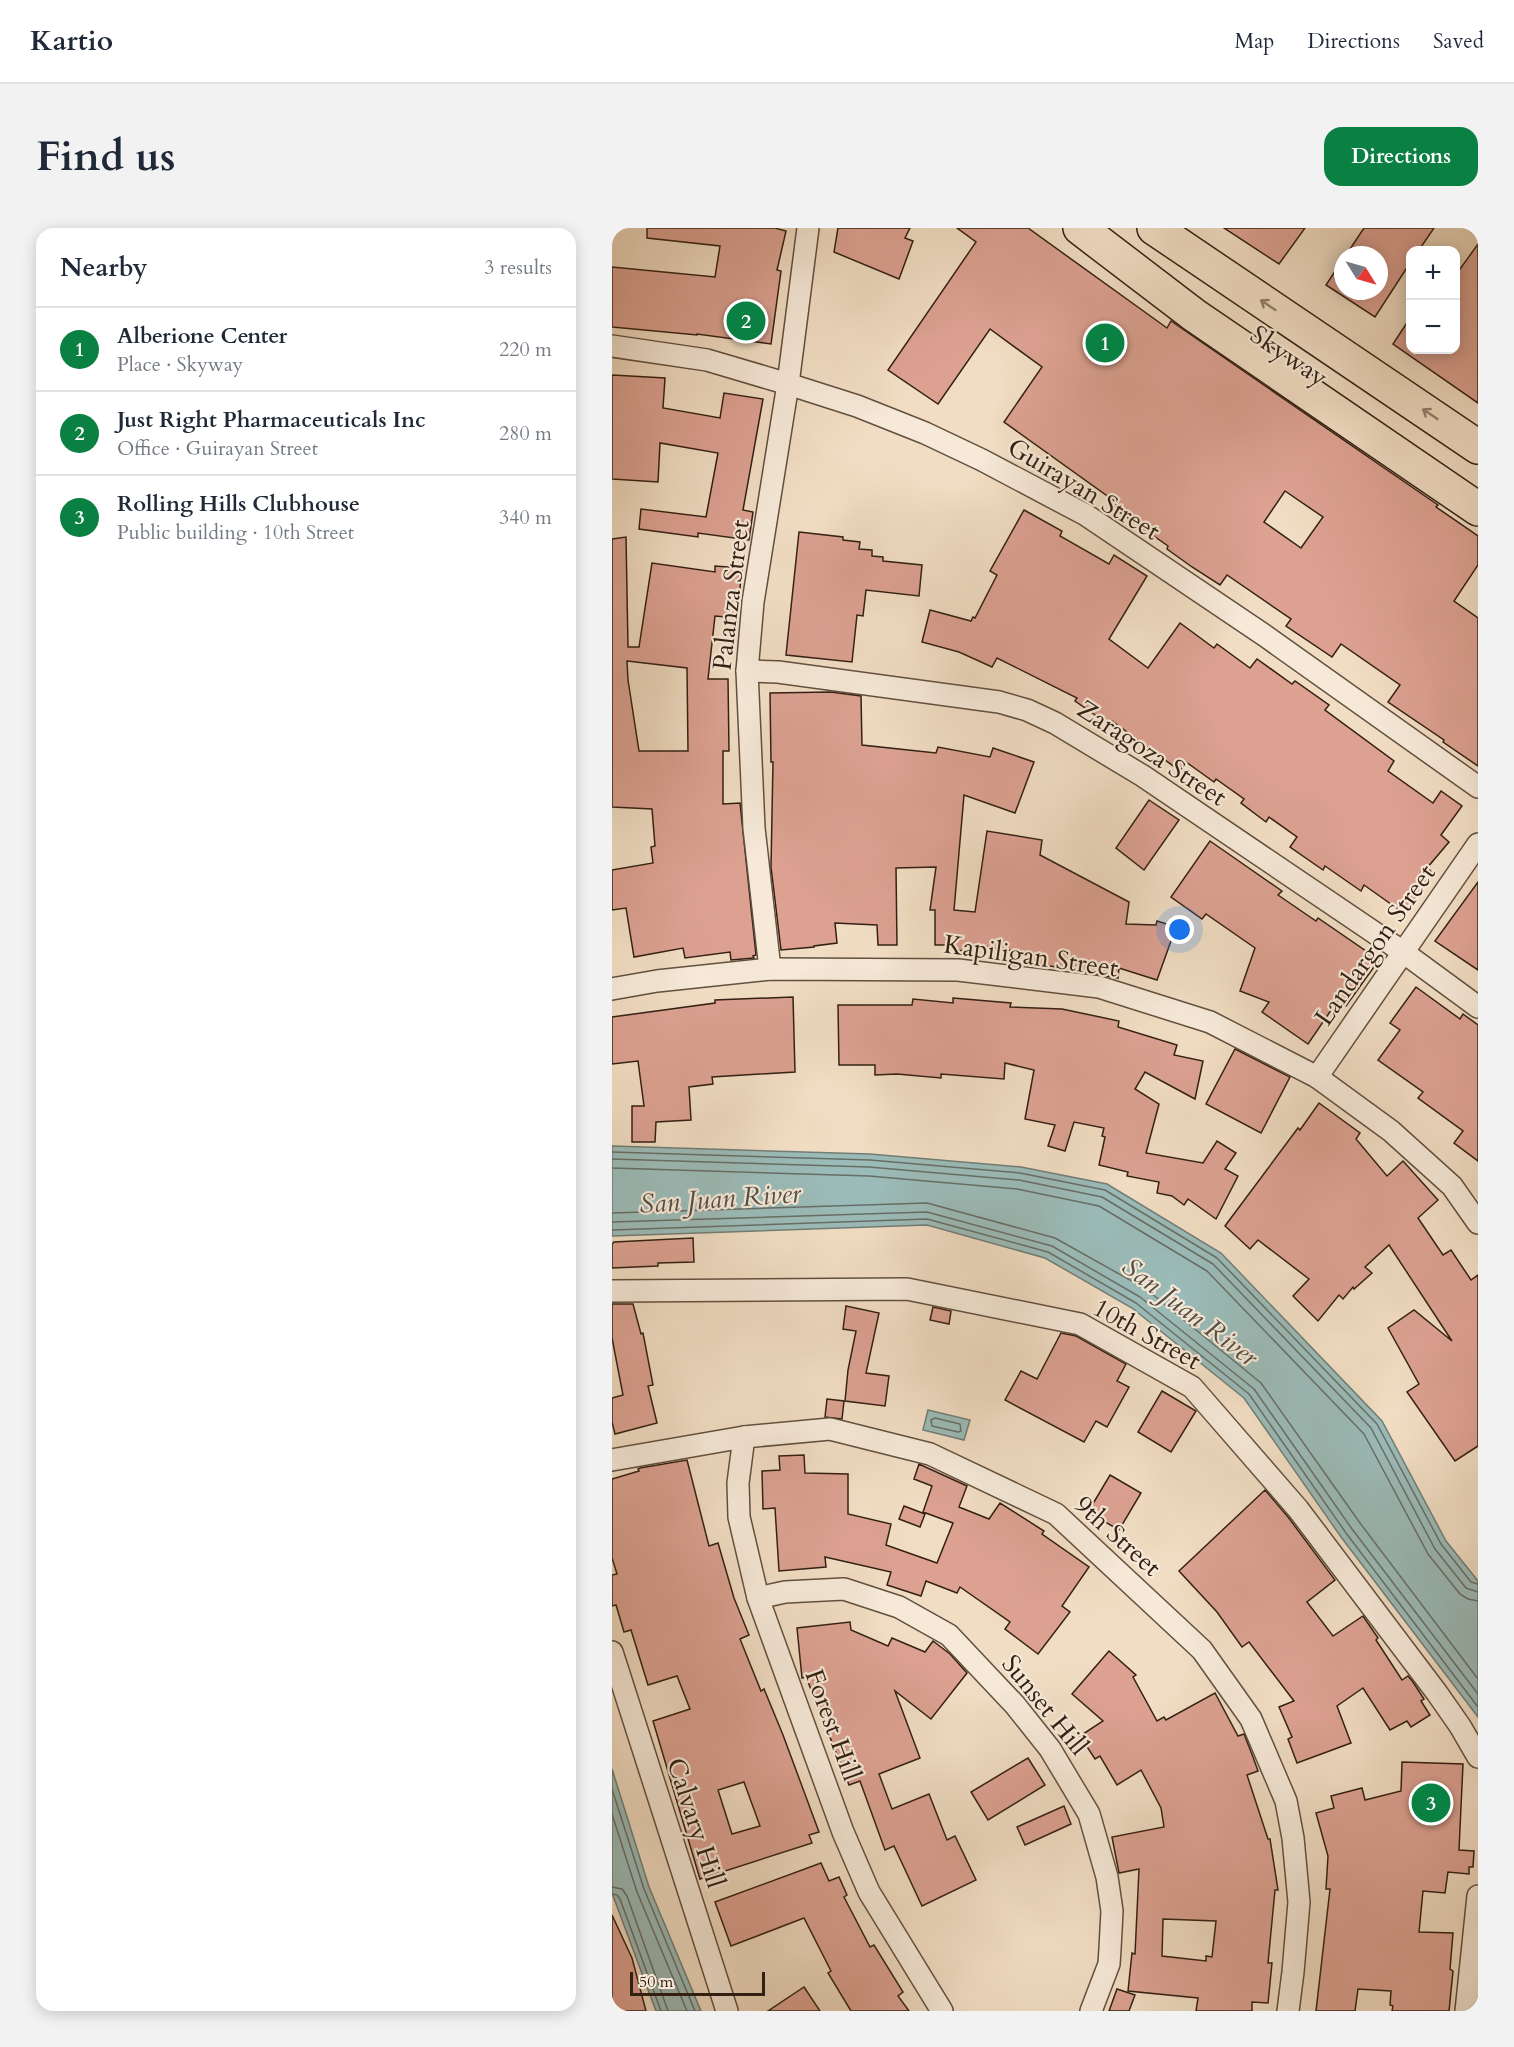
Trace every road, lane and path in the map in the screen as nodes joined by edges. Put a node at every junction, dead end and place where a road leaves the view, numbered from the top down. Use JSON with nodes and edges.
{"nodes":[{"id":1,"x":808,"y":228,"type":"edge"},
{"id":2,"x":1080,"y":228,"type":"edge"},
{"id":3,"x":1100,"y":228,"type":"edge"},
{"id":4,"x":1155,"y":228,"type":"edge"},
{"id":5,"x":612,"y":346,"type":"edge"},
{"id":6,"x":788,"y":384,"type":"junction"},
{"id":7,"x":1401,"y":441,"type":"dead end"},
{"id":8,"x":1478,"y":447,"type":"edge"},
{"id":9,"x":1465,"y":486,"type":"edge"},
{"id":10,"x":1478,"y":508,"type":"edge"},
{"id":11,"x":747,"y":671,"type":"junction"},
{"id":12,"x":1478,"y":787,"type":"edge"},
{"id":13,"x":1478,"y":844,"type":"edge"},
{"id":14,"x":1403,"y":952,"type":"junction"},
{"id":15,"x":770,"y":969,"type":"junction"},
{"id":16,"x":612,"y":988,"type":"edge"},
{"id":17,"x":1478,"y":1007,"type":"edge"},
{"id":18,"x":1317,"y":1077,"type":"junction"},
{"id":19,"x":1478,"y":1223,"type":"edge"},
{"id":20,"x":612,"y":1291,"type":"edge"},
{"id":21,"x":744,"y":1437,"type":"junction"},
{"id":22,"x":612,"y":1460,"type":"edge"},
{"id":23,"x":758,"y":1598,"type":"junction"},
{"id":24,"x":612,"y":1652,"type":"edge"},
{"id":25,"x":1478,"y":1757,"type":"edge"},
{"id":26,"x":1478,"y":1896,"type":"edge"},
{"id":27,"x":728,"y":2011,"type":"edge"},
{"id":28,"x":942,"y":2011,"type":"edge"},
{"id":29,"x":1091,"y":2011,"type":"edge"},
{"id":30,"x":1288,"y":2011,"type":"edge"},
{"id":31,"x":1466,"y":2011,"type":"edge"}],
"edges":[{"from":1,"to":6,"type":"street","name":"Palanza Street"},
{"from":2,"to":10,"type":"highway"},
{"from":3,"to":9,"type":"highway","name":"Skyway"},
{"from":8,"to":4,"type":"highway","name":"Skyway","one_way":true},
{"from":5,"to":6,"type":"street","name":"Guirayan Street"},
{"from":6,"to":11,"type":"street","name":"Palanza Street"},
{"from":6,"to":12,"type":"street","name":"Guirayan Street"},
{"from":7,"to":9,"type":"highway"},
{"from":9,"to":10,"type":"highway"},
{"from":11,"to":14,"type":"street","name":"Zaragoza Street"},
{"from":11,"to":15,"type":"street","name":"Palanza Street"},
{"from":13,"to":14,"type":"street","name":"Landargon Street"},
{"from":14,"to":17,"type":"street","name":"Zaragoza Street"},
{"from":14,"to":18,"type":"street","name":"Landargon Street"},
{"from":15,"to":16,"type":"street","name":"Kapiligan Street"},
{"from":15,"to":18,"type":"street","name":"Kapiligan Street"},
{"from":18,"to":19,"type":"street","name":"Kapiligan Street"},
{"from":20,"to":25,"type":"street","name":"10th Street"},
{"from":21,"to":22,"type":"street","name":"9th Street"},
{"from":21,"to":23,"type":"street","name":"Forest Hill"},
{"from":21,"to":30,"type":"street","name":"9th Street"},
{"from":23,"to":28,"type":"street","name":"Forest Hill"},
{"from":23,"to":29,"type":"street","name":"Sunset Hill"},
{"from":24,"to":27,"type":"street","name":"Calvary Hill"},
{"from":26,"to":31,"type":"street"}]}
